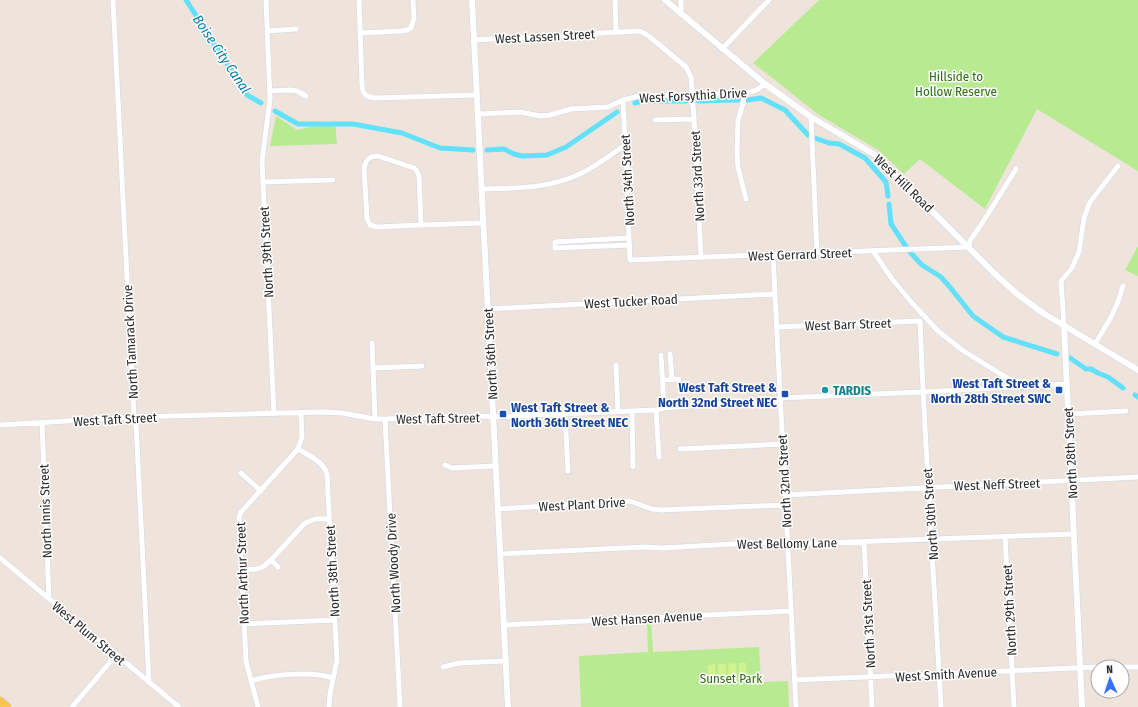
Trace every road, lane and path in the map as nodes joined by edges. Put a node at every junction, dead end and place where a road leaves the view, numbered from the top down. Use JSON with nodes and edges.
{"nodes":[{"id":1,"x":113,"y":0,"type":"edge"},
{"id":2,"x":266,"y":0,"type":"edge"},
{"id":3,"x":359,"y":0,"type":"edge"},
{"id":4,"x":413,"y":0,"type":"edge"},
{"id":5,"x":472,"y":0,"type":"edge"},
{"id":6,"x":615,"y":0,"type":"edge"},
{"id":7,"x":665,"y":0,"type":"edge"},
{"id":8,"x":681,"y":0,"type":"edge"},
{"id":9,"x":769,"y":0,"type":"edge"},
{"id":10,"x":681,"y":14,"type":"junction"},
{"id":11,"x":296,"y":29,"type":"dead end"},
{"id":12,"x":267,"y":30,"type":"junction"},
{"id":13,"x":616,"y":32,"type":"junction"},
{"id":14,"x":360,"y":33,"type":"junction"},
{"id":15,"x":474,"y":40,"type":"junction"},
{"id":16,"x":722,"y":49,"type":"junction"},
{"id":17,"x":764,"y":84,"type":"junction"},
{"id":18,"x":269,"y":91,"type":"junction"},
{"id":19,"x":744,"y":93,"type":"junction"},
{"id":20,"x":692,"y":94,"type":"junction"},
{"id":21,"x":477,"y":95,"type":"junction"},
{"id":22,"x":306,"y":96,"type":"dead end"},
{"id":23,"x":623,"y":100,"type":"junction"},
{"id":24,"x":478,"y":114,"type":"junction"},
{"id":25,"x":811,"y":117,"type":"junction"},
{"id":26,"x":694,"y":118,"type":"junction"},
{"id":27,"x":655,"y":120,"type":"dead end"},
{"id":28,"x":625,"y":145,"type":"junction"},
{"id":29,"x":1118,"y":166,"type":"dead end"},
{"id":30,"x":1016,"y":170,"type":"dead end"},
{"id":31,"x":333,"y":180,"type":"dead end"},
{"id":32,"x":263,"y":182,"type":"junction"},
{"id":33,"x":481,"y":189,"type":"junction"},
{"id":34,"x":746,"y":199,"type":"dead end"},
{"id":35,"x":483,"y":223,"type":"junction"},
{"id":36,"x":421,"y":225,"type":"junction"},
{"id":37,"x":630,"y":238,"type":"junction"},
{"id":38,"x":630,"y":245,"type":"junction"},
{"id":39,"x":969,"y":247,"type":"junction"},
{"id":40,"x":873,"y":251,"type":"junction"},
{"id":41,"x":818,"y":253,"type":"junction"},
{"id":42,"x":773,"y":255,"type":"junction"},
{"id":43,"x":701,"y":257,"type":"junction"},
{"id":44,"x":630,"y":260,"type":"joint"},
{"id":45,"x":1123,"y":286,"type":"dead end"},
{"id":46,"x":775,"y":294,"type":"junction"},
{"id":47,"x":487,"y":309,"type":"junction"},
{"id":48,"x":924,"y":316,"type":"junction"},
{"id":49,"x":920,"y":321,"type":"junction"},
{"id":50,"x":1064,"y":326,"type":"junction"},
{"id":51,"x":777,"y":327,"type":"junction"},
{"id":52,"x":372,"y":343,"type":"dead end"},
{"id":53,"x":1095,"y":344,"type":"junction"},
{"id":54,"x":670,"y":354,"type":"dead end"},
{"id":55,"x":661,"y":355,"type":"dead end"},
{"id":56,"x":616,"y":365,"type":"dead end"},
{"id":57,"x":422,"y":366,"type":"dead end"},
{"id":58,"x":373,"y":368,"type":"junction"},
{"id":59,"x":1138,"y":370,"type":"edge"},
{"id":60,"x":672,"y":379,"type":"junction"},
{"id":61,"x":679,"y":379,"type":"dead end"},
{"id":62,"x":662,"y":380,"type":"junction"},
{"id":63,"x":1067,"y":384,"type":"junction"},
{"id":64,"x":1021,"y":386,"type":"junction"},
{"id":65,"x":923,"y":392,"type":"junction"},
{"id":66,"x":780,"y":398,"type":"junction"},
{"id":67,"x":664,"y":408,"type":"junction"},
{"id":68,"x":656,"y":410,"type":"junction"},
{"id":69,"x":632,"y":411,"type":"junction"},
{"id":70,"x":1126,"y":411,"type":"dead end"},
{"id":71,"x":618,"y":412,"type":"junction"},
{"id":72,"x":301,"y":413,"type":"junction"},
{"id":73,"x":274,"y":414,"type":"junction"},
{"id":74,"x":565,"y":414,"type":"junction"},
{"id":75,"x":1069,"y":414,"type":"junction"},
{"id":76,"x":134,"y":417,"type":"junction"},
{"id":77,"x":493,"y":417,"type":"junction"},
{"id":78,"x":375,"y":419,"type":"junction"},
{"id":79,"x":385,"y":419,"type":"junction"},
{"id":80,"x":42,"y":422,"type":"junction"},
{"id":81,"x":0,"y":425,"type":"edge"},
{"id":82,"x":782,"y":444,"type":"junction"},
{"id":83,"x":680,"y":449,"type":"dead end"},
{"id":84,"x":298,"y":450,"type":"junction"},
{"id":85,"x":659,"y":457,"type":"dead end"},
{"id":86,"x":445,"y":465,"type":"dead end"},
{"id":87,"x":495,"y":466,"type":"junction"},
{"id":88,"x":633,"y":467,"type":"dead end"},
{"id":89,"x":568,"y":471,"type":"dead end"},
{"id":90,"x":241,"y":473,"type":"dead end"},
{"id":91,"x":1138,"y":477,"type":"edge"},
{"id":92,"x":1072,"y":481,"type":"junction"},
{"id":93,"x":928,"y":487,"type":"junction"},
{"id":94,"x":261,"y":491,"type":"junction"},
{"id":95,"x":785,"y":495,"type":"junction"},
{"id":96,"x":785,"y":505,"type":"junction"},
{"id":97,"x":497,"y":509,"type":"junction"},
{"id":98,"x":329,"y":519,"type":"junction"},
{"id":99,"x":1074,"y":534,"type":"junction"},
{"id":100,"x":1006,"y":536,"type":"junction"},
{"id":101,"x":932,"y":539,"type":"junction"},
{"id":102,"x":787,"y":541,"type":"junction"},
{"id":103,"x":864,"y":541,"type":"junction"},
{"id":104,"x":500,"y":554,"type":"junction"},
{"id":105,"x":0,"y":558,"type":"edge"},
{"id":106,"x":271,"y":560,"type":"junction"},
{"id":107,"x":278,"y":567,"type":"dead end"},
{"id":108,"x":241,"y":570,"type":"junction"},
{"id":109,"x":49,"y":599,"type":"junction"},
{"id":110,"x":791,"y":611,"type":"junction"},
{"id":111,"x":335,"y":620,"type":"junction"},
{"id":112,"x":244,"y":624,"type":"junction"},
{"id":113,"x":504,"y":625,"type":"junction"},
{"id":114,"x":116,"y":655,"type":"junction"},
{"id":115,"x":505,"y":661,"type":"junction"},
{"id":116,"x":443,"y":667,"type":"dead end"},
{"id":117,"x":1090,"y":667,"type":"edge"},
{"id":118,"x":1080,"y":668,"type":"junction"},
{"id":119,"x":1012,"y":671,"type":"junction"},
{"id":120,"x":939,"y":674,"type":"junction"},
{"id":121,"x":871,"y":677,"type":"junction"},
{"id":122,"x":333,"y":678,"type":"junction"},
{"id":123,"x":795,"y":680,"type":"junction"},
{"id":124,"x":251,"y":682,"type":"junction"},
{"id":125,"x":149,"y":683,"type":"junction"},
{"id":126,"x":0,"y":701,"type":"edge"},
{"id":127,"x":7,"y":707,"type":"edge"},
{"id":128,"x":72,"y":707,"type":"edge"},
{"id":129,"x":179,"y":707,"type":"edge"},
{"id":130,"x":258,"y":707,"type":"edge"},
{"id":131,"x":329,"y":707,"type":"edge"},
{"id":132,"x":400,"y":707,"type":"edge"},
{"id":133,"x":508,"y":707,"type":"edge"},
{"id":134,"x":796,"y":707,"type":"edge"},
{"id":135,"x":872,"y":707,"type":"edge"},
{"id":136,"x":941,"y":707,"type":"edge"},
{"id":137,"x":1014,"y":707,"type":"edge"},
{"id":138,"x":1082,"y":707,"type":"edge"}],
"edges":[{"from":1,"to":76,"type":"street","name":"North Tamarack Drive"},
{"from":2,"to":12,"type":"street","name":"North 39th Street"},
{"from":3,"to":14,"type":"street"},
{"from":4,"to":14,"type":"street"},
{"from":5,"to":15,"type":"street","name":"North 36th Street"},
{"from":6,"to":13,"type":"street"},
{"from":7,"to":10,"type":"street","name":"West Hill Road"},
{"from":8,"to":10,"type":"street"},
{"from":9,"to":16,"type":"street"},
{"from":10,"to":16,"type":"street","name":"West Hill Road"},
{"from":11,"to":12,"type":"street"},
{"from":12,"to":18,"type":"street","name":"North 39th Street"},
{"from":13,"to":15,"type":"street","name":"West Lassen Street"},
{"from":13,"to":20,"type":"street","name":"West Lassen Street"},
{"from":14,"to":21,"type":"street"},
{"from":15,"to":21,"type":"street","name":"North 36th Street"},
{"from":16,"to":17,"type":"street","name":"West Hill Road"},
{"from":17,"to":19,"type":"street","name":"West Forsythia Drive"},
{"from":17,"to":25,"type":"street","name":"West Hill Road"},
{"from":18,"to":22,"type":"street"},
{"from":18,"to":32,"type":"street","name":"North 39th Street"},
{"from":19,"to":20,"type":"street","name":"West Forsythia Drive"},
{"from":19,"to":34,"type":"street"},
{"from":20,"to":23,"type":"street","name":"West Forsythia Drive"},
{"from":20,"to":26,"type":"street","name":"North 33rd Street"},
{"from":21,"to":24,"type":"street","name":"North 36th Street"},
{"from":23,"to":24,"type":"street","name":"West Forsythia Drive"},
{"from":23,"to":28,"type":"street","name":"North 34th Street"},
{"from":24,"to":33,"type":"street","name":"North 36th Street"},
{"from":25,"to":39,"type":"street","name":"West Hill Road"},
{"from":25,"to":41,"type":"street"},
{"from":26,"to":27,"type":"street"},
{"from":26,"to":43,"type":"street","name":"North 33rd Street"},
{"from":28,"to":33,"type":"street"},
{"from":28,"to":37,"type":"street","name":"North 34th Street"},
{"from":29,"to":50,"type":"street","name":"North 28th Street"},
{"from":30,"to":39,"type":"street"},
{"from":31,"to":32,"type":"street"},
{"from":32,"to":73,"type":"street","name":"North 39th Street"},
{"from":33,"to":35,"type":"street","name":"North 36th Street"},
{"from":35,"to":36,"type":"street"},
{"from":35,"to":47,"type":"street","name":"North 36th Street"},
{"from":36,"to":36,"type":"street"},
{"from":37,"to":38,"type":"street","name":"North 34th Street"},
{"from":37,"to":38,"type":"street"},
{"from":38,"to":44,"type":"street","name":"North 34th Street"},
{"from":39,"to":40,"type":"street","name":"West Gerrard Street"},
{"from":39,"to":50,"type":"street","name":"West Hill Road"},
{"from":40,"to":41,"type":"street","name":"West Gerrard Street"},
{"from":40,"to":48,"type":"street"},
{"from":41,"to":42,"type":"street","name":"West Gerrard Street"},
{"from":42,"to":43,"type":"street","name":"West Gerrard Street"},
{"from":42,"to":46,"type":"street","name":"North 32nd Street"},
{"from":43,"to":44,"type":"street","name":"West Gerrard Street"},
{"from":45,"to":53,"type":"street"},
{"from":46,"to":47,"type":"street","name":"West Tucker Road"},
{"from":46,"to":51,"type":"street","name":"North 32nd Street"},
{"from":47,"to":77,"type":"street","name":"North 36th Street"},
{"from":48,"to":49,"type":"street"},
{"from":48,"to":64,"type":"street"},
{"from":49,"to":51,"type":"street","name":"West Barr Street"},
{"from":49,"to":65,"type":"street","name":"North 30th Street"},
{"from":50,"to":53,"type":"street","name":"West Hill Road"},
{"from":50,"to":63,"type":"street","name":"North 28th Street"},
{"from":51,"to":66,"type":"street","name":"North 32nd Street"},
{"from":52,"to":58,"type":"street"},
{"from":53,"to":59,"type":"street","name":"West Hill Road"},
{"from":54,"to":60,"type":"street"},
{"from":55,"to":62,"type":"street"},
{"from":56,"to":71,"type":"street"},
{"from":57,"to":58,"type":"street"},
{"from":58,"to":78,"type":"street"},
{"from":60,"to":61,"type":"street"},
{"from":60,"to":62,"type":"street"},
{"from":62,"to":67,"type":"street"},
{"from":63,"to":64,"type":"street","name":"West Taft Street"},
{"from":63,"to":75,"type":"street","name":"North 28th Street"},
{"from":64,"to":65,"type":"street","name":"West Taft Street"},
{"from":65,"to":66,"type":"street","name":"West Taft Street"},
{"from":65,"to":93,"type":"street","name":"North 30th Street"},
{"from":66,"to":67,"type":"street","name":"West Taft Street"},
{"from":66,"to":82,"type":"street","name":"North 32nd Street"},
{"from":67,"to":68,"type":"street","name":"West Taft Street"},
{"from":68,"to":69,"type":"street","name":"West Taft Street"},
{"from":68,"to":85,"type":"street"},
{"from":69,"to":71,"type":"street","name":"West Taft Street"},
{"from":69,"to":88,"type":"street"},
{"from":70,"to":75,"type":"street"},
{"from":71,"to":74,"type":"street","name":"West Taft Street"},
{"from":72,"to":73,"type":"street","name":"West Taft Street"},
{"from":72,"to":78,"type":"street","name":"West Taft Street"},
{"from":72,"to":84,"type":"street"},
{"from":73,"to":76,"type":"street","name":"West Taft Street"},
{"from":74,"to":77,"type":"street","name":"West Taft Street"},
{"from":74,"to":89,"type":"street"},
{"from":75,"to":92,"type":"street","name":"North 28th Street"},
{"from":76,"to":80,"type":"street","name":"West Taft Street"},
{"from":76,"to":125,"type":"street","name":"North Tamarack Drive"},
{"from":77,"to":79,"type":"street","name":"West Taft Street"},
{"from":77,"to":87,"type":"street","name":"North 36th Street"},
{"from":78,"to":79,"type":"street","name":"West Taft Street"},
{"from":79,"to":132,"type":"street","name":"North Woody Drive"},
{"from":80,"to":81,"type":"street","name":"West Taft Street"},
{"from":80,"to":109,"type":"street","name":"North Innis Street"},
{"from":82,"to":83,"type":"street"},
{"from":82,"to":95,"type":"street","name":"North 32nd Street"},
{"from":84,"to":94,"type":"street","name":"North Arthur Street"},
{"from":84,"to":98,"type":"street","name":"North 38th Street"},
{"from":86,"to":87,"type":"street"},
{"from":87,"to":97,"type":"street","name":"North 36th Street"},
{"from":90,"to":94,"type":"street"},
{"from":91,"to":92,"type":"street","name":"West Neff Street"},
{"from":92,"to":93,"type":"street","name":"West Neff Street"},
{"from":92,"to":99,"type":"street","name":"North 28th Street"},
{"from":93,"to":95,"type":"street","name":"West Neff Street"},
{"from":93,"to":101,"type":"street","name":"North 30th Street"},
{"from":94,"to":108,"type":"street","name":"North Arthur Street"},
{"from":95,"to":96,"type":"street","name":"North 32nd Street"},
{"from":96,"to":97,"type":"street","name":"West Plant Drive"},
{"from":96,"to":102,"type":"street","name":"North 32nd Street"},
{"from":97,"to":104,"type":"street","name":"North 36th Street"},
{"from":98,"to":106,"type":"street"},
{"from":98,"to":111,"type":"street","name":"North 38th Street"},
{"from":99,"to":100,"type":"street","name":"West Bellomy Lane"},
{"from":99,"to":118,"type":"street","name":"North 28th Street"},
{"from":100,"to":101,"type":"street","name":"West Bellomy Lane"},
{"from":100,"to":119,"type":"street","name":"North 29th Street"},
{"from":101,"to":103,"type":"street","name":"West Bellomy Lane"},
{"from":101,"to":120,"type":"street","name":"North 30th Street"},
{"from":102,"to":103,"type":"street","name":"West Bellomy Lane"},
{"from":102,"to":104,"type":"street","name":"West Bellomy Lane"},
{"from":102,"to":110,"type":"street","name":"North 32nd Street"},
{"from":103,"to":121,"type":"street","name":"North 31st Street"},
{"from":104,"to":113,"type":"street","name":"North 36th Street"},
{"from":105,"to":109,"type":"street","name":"West Plum Street"},
{"from":106,"to":107,"type":"street"},
{"from":106,"to":108,"type":"street"},
{"from":108,"to":112,"type":"street","name":"North Arthur Street"},
{"from":109,"to":114,"type":"street","name":"West Plum Street"},
{"from":110,"to":113,"type":"street","name":"West Hansen Avenue"},
{"from":110,"to":123,"type":"street","name":"North 32nd Street"},
{"from":111,"to":112,"type":"street"},
{"from":111,"to":122,"type":"street","name":"North 38th Street"},
{"from":112,"to":124,"type":"street","name":"North Arthur Street"},
{"from":113,"to":115,"type":"street","name":"North 36th Street"},
{"from":114,"to":125,"type":"street","name":"West Plum Street"},
{"from":114,"to":128,"type":"street"},
{"from":115,"to":116,"type":"street"},
{"from":115,"to":133,"type":"street","name":"North 36th Street"},
{"from":117,"to":118,"type":"street","name":"West Smith Avenue"},
{"from":118,"to":119,"type":"street","name":"West Smith Avenue"},
{"from":118,"to":138,"type":"street","name":"North 28th Street"},
{"from":119,"to":120,"type":"street","name":"West Smith Avenue"},
{"from":119,"to":137,"type":"street","name":"North 29th Street"},
{"from":120,"to":121,"type":"street","name":"West Smith Avenue"},
{"from":120,"to":136,"type":"street","name":"North 30th Street"},
{"from":121,"to":123,"type":"street","name":"West Smith Avenue"},
{"from":121,"to":135,"type":"street","name":"North 31st Street"},
{"from":122,"to":124,"type":"street"},
{"from":122,"to":131,"type":"street","name":"North 38th Street"},
{"from":123,"to":134,"type":"street","name":"North 32nd Street"},
{"from":124,"to":130,"type":"street","name":"North Arthur Street"},
{"from":125,"to":129,"type":"street","name":"West Plum Street"},
{"from":126,"to":127,"type":"main road"}]}
